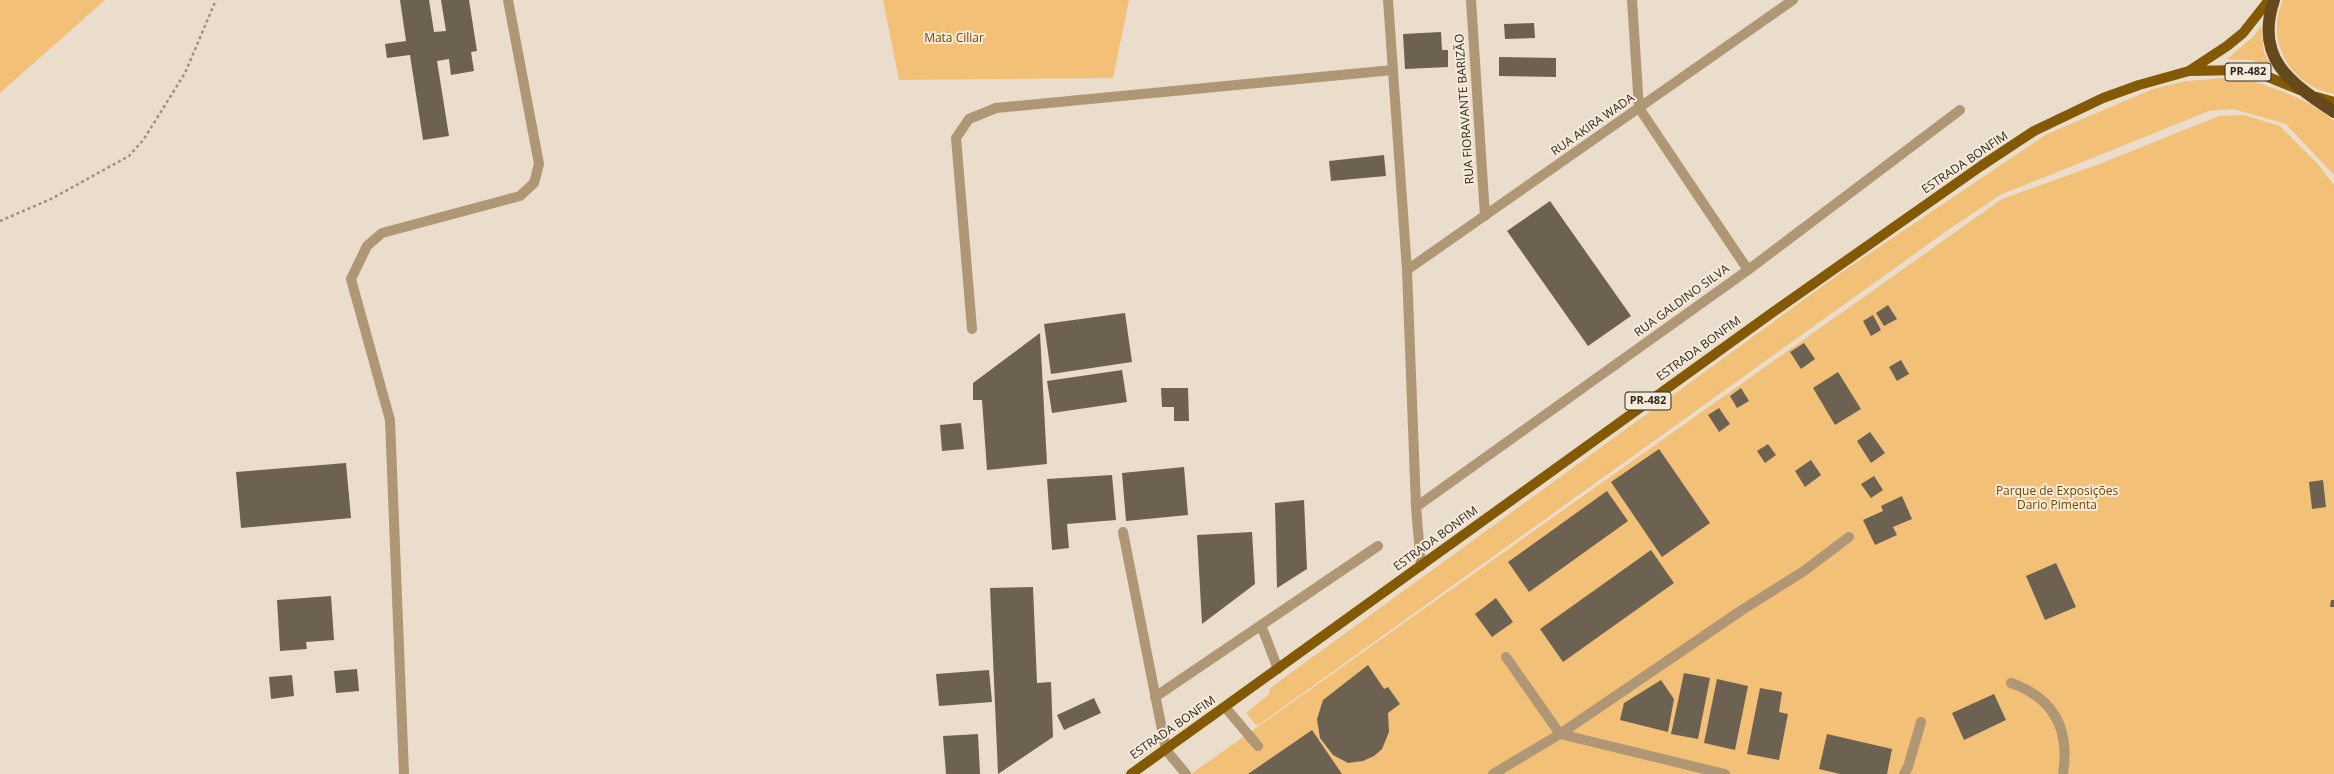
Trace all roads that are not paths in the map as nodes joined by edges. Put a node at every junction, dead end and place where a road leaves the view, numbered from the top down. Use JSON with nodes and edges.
{"nodes":[{"id":1,"x":508,"y":0,"type":"edge"},
{"id":2,"x":1388,"y":0,"type":"edge"},
{"id":3,"x":1471,"y":0,"type":"edge"},
{"id":4,"x":1632,"y":0,"type":"edge"},
{"id":5,"x":2269,"y":0,"type":"edge"},
{"id":6,"x":2274,"y":0,"type":"edge"},
{"id":7,"x":1789,"y":1,"type":"edge"},
{"id":8,"x":1393,"y":70,"type":"junction"},
{"id":9,"x":2189,"y":71,"type":"junction"},
{"id":10,"x":2303,"y":92,"type":"junction"},
{"id":11,"x":2334,"y":102,"type":"edge"},
{"id":12,"x":1639,"y":108,"type":"junction"},
{"id":13,"x":1960,"y":110,"type":"dead end"},
{"id":14,"x":2334,"y":112,"type":"edge"},
{"id":15,"x":1484,"y":216,"type":"junction"},
{"id":16,"x":1407,"y":270,"type":"junction"},
{"id":17,"x":1748,"y":270,"type":"junction"},
{"id":18,"x":972,"y":329,"type":"dead end"},
{"id":19,"x":1416,"y":507,"type":"junction"},
{"id":20,"x":1123,"y":532,"type":"dead end"},
{"id":21,"x":1848,"y":537,"type":"dead end"},
{"id":22,"x":1378,"y":546,"type":"dead end"},
{"id":23,"x":1422,"y":566,"type":"junction"},
{"id":24,"x":1261,"y":625,"type":"junction"},
{"id":25,"x":1506,"y":657,"type":"dead end"},
{"id":26,"x":1278,"y":669,"type":"junction"},
{"id":27,"x":2010,"y":683,"type":"dead end"},
{"id":28,"x":1155,"y":696,"type":"junction"},
{"id":29,"x":1225,"y":707,"type":"junction"},
{"id":30,"x":1920,"y":722,"type":"dead end"},
{"id":31,"x":1560,"y":734,"type":"junction"},
{"id":32,"x":1258,"y":746,"type":"dead end"},
{"id":33,"x":1166,"y":750,"type":"junction"},
{"id":34,"x":1908,"y":772,"type":"edge"},
{"id":35,"x":404,"y":774,"type":"edge"},
{"id":36,"x":1131,"y":774,"type":"edge"},
{"id":37,"x":1186,"y":774,"type":"edge"},
{"id":38,"x":1493,"y":774,"type":"edge"},
{"id":39,"x":1725,"y":774,"type":"edge"},
{"id":40,"x":2064,"y":774,"type":"edge"}],
"edges":[{"from":1,"to":35,"type":"street"},
{"from":2,"to":8,"type":"street"},
{"from":3,"to":15,"type":"street","name":"RUA FIORAVANTE BARIZÃO"},
{"from":4,"to":12,"type":"street"},
{"from":5,"to":9,"type":"main road","name":"ESTRADA BONFIM","number":"PR-482"},
{"from":6,"to":10,"type":"highway"},
{"from":7,"to":12,"type":"street","name":"RUA AKIRA WADA"},
{"from":8,"to":16,"type":"street"},
{"from":8,"to":18,"type":"street"},
{"from":9,"to":10,"type":"main road","name":"ESTRADA BONFIM","number":"PR-482"},
{"from":9,"to":23,"type":"main road","name":"ESTRADA BONFIM","number":"PR-482"},
{"from":10,"to":11,"type":"main road","number":"PR-482"},
{"from":10,"to":14,"type":"highway"},
{"from":12,"to":15,"type":"street","name":"RUA AKIRA WADA"},
{"from":12,"to":17,"type":"street"},
{"from":13,"to":17,"type":"street","name":"RUA GALDINO SILVA"},
{"from":15,"to":16,"type":"street","name":"RUA AKIRA WADA"},
{"from":16,"to":19,"type":"street"},
{"from":17,"to":19,"type":"street","name":"RUA GALDINO SILVA"},
{"from":19,"to":23,"type":"street"},
{"from":20,"to":28,"type":"street"},
{"from":21,"to":31,"type":"street"},
{"from":22,"to":24,"type":"street"},
{"from":23,"to":26,"type":"main road","name":"ESTRADA BONFIM","number":"PR-482"},
{"from":24,"to":26,"type":"street"},
{"from":24,"to":28,"type":"street"},
{"from":25,"to":31,"type":"street"},
{"from":26,"to":29,"type":"main road","name":"ESTRADA BONFIM","number":"PR-482"},
{"from":27,"to":40,"type":"street"},
{"from":28,"to":33,"type":"street"},
{"from":29,"to":32,"type":"street"},
{"from":29,"to":33,"type":"main road","name":"ESTRADA BONFIM","number":"PR-482"},
{"from":30,"to":34,"type":"street"},
{"from":31,"to":38,"type":"street"},
{"from":31,"to":39,"type":"street"},
{"from":33,"to":36,"type":"main road","name":"ESTRADA BONFIM","number":"PR-482"},
{"from":33,"to":37,"type":"street"}]}
